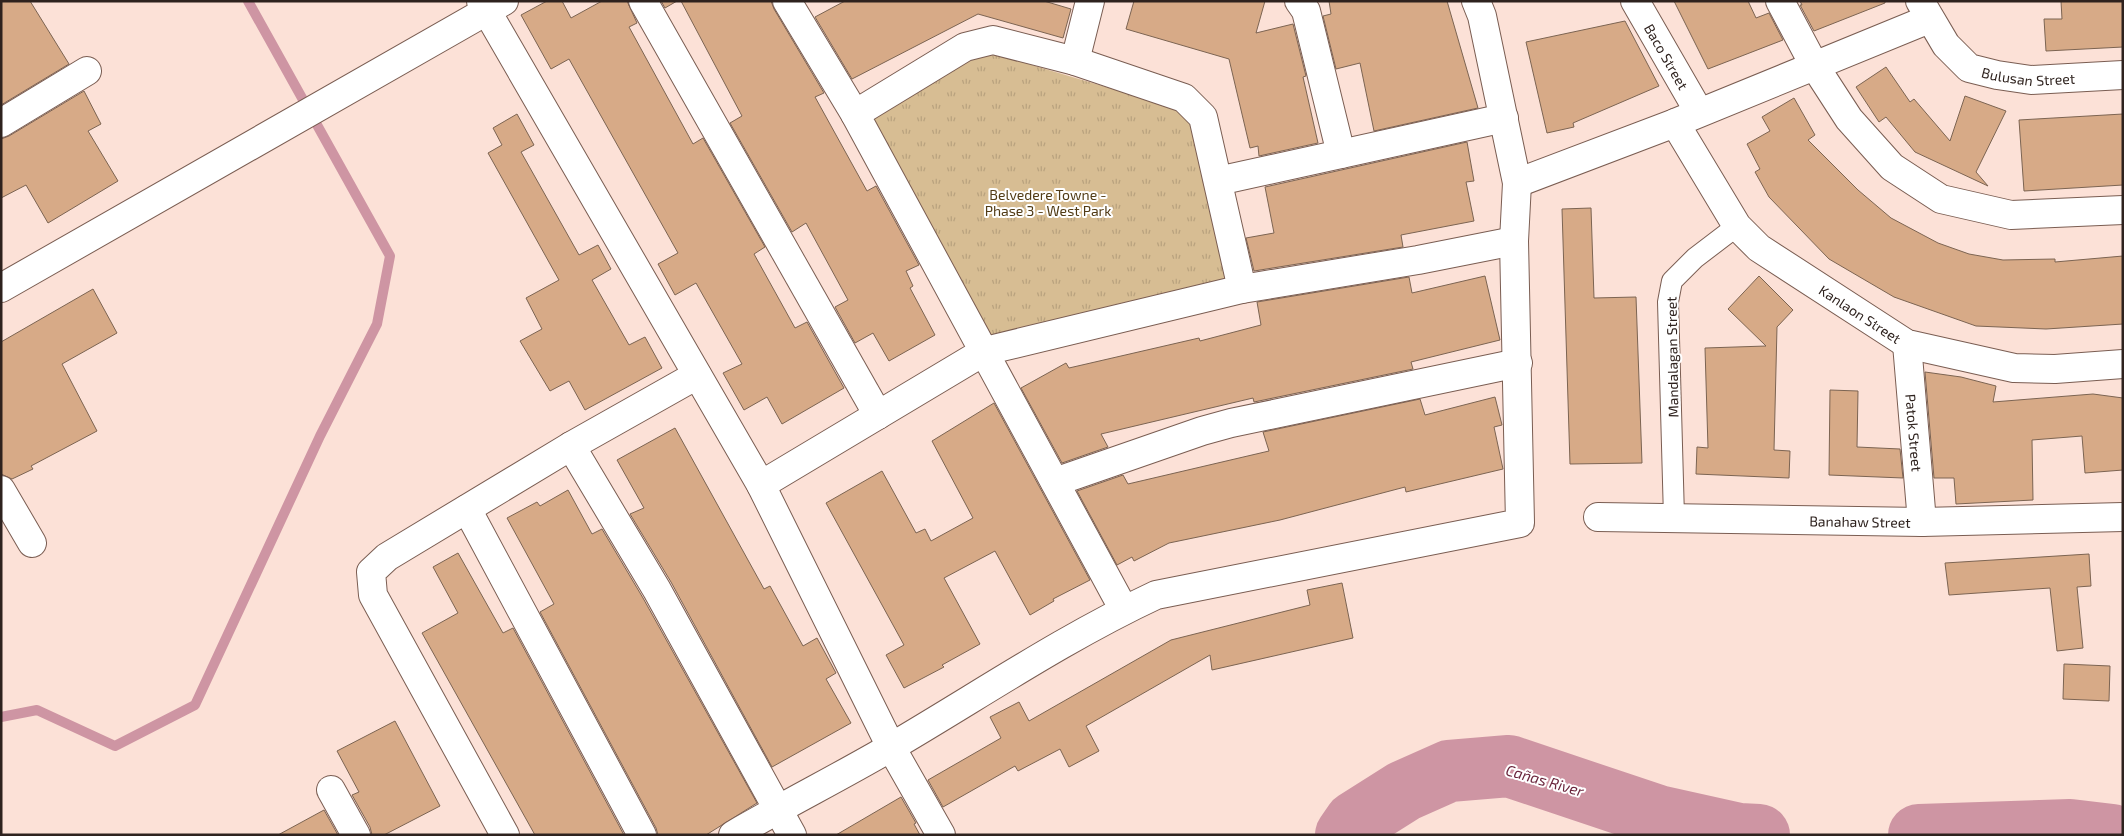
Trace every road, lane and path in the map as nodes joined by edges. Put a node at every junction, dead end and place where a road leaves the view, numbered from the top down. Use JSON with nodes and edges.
{"nodes":[{"id":1,"x":643,"y":1,"type":"edge"},
{"id":2,"x":1090,"y":1,"type":"edge"},
{"id":3,"x":1299,"y":1,"type":"edge"},
{"id":4,"x":1476,"y":1,"type":"edge"},
{"id":5,"x":1635,"y":1,"type":"edge"},
{"id":6,"x":1780,"y":1,"type":"edge"},
{"id":7,"x":788,"y":2,"type":"edge"},
{"id":8,"x":491,"y":5,"type":"edge"},
{"id":9,"x":1924,"y":10,"type":"edge"},
{"id":10,"x":1075,"y":61,"type":"junction"},
{"id":11,"x":1814,"y":65,"type":"junction"},
{"id":12,"x":87,"y":71,"type":"dead end"},
{"id":13,"x":2123,"y":75,"type":"edge"},
{"id":14,"x":1699,"y":112,"type":"junction"},
{"id":15,"x":855,"y":114,"type":"junction"},
{"id":16,"x":1504,"y":118,"type":"junction"},
{"id":17,"x":1,"y":123,"type":"edge"},
{"id":18,"x":1675,"y":123,"type":"junction"},
{"id":19,"x":1342,"y":154,"type":"junction"},
{"id":20,"x":1218,"y":181,"type":"junction"},
{"id":21,"x":1517,"y":183,"type":"junction"},
{"id":22,"x":2123,"y":210,"type":"edge"},
{"id":23,"x":1737,"y":226,"type":"junction"},
{"id":24,"x":1514,"y":240,"type":"junction"},
{"id":25,"x":1,"y":288,"type":"edge"},
{"id":26,"x":1242,"y":289,"type":"junction"},
{"id":27,"x":1907,"y":344,"type":"junction"},
{"id":28,"x":985,"y":351,"type":"junction"},
{"id":29,"x":1518,"y":363,"type":"junction"},
{"id":30,"x":2123,"y":364,"type":"edge"},
{"id":31,"x":697,"y":375,"type":"junction"},
{"id":32,"x":878,"y":416,"type":"junction"},
{"id":33,"x":571,"y":446,"type":"junction"},
{"id":34,"x":1055,"y":482,"type":"junction"},
{"id":35,"x":761,"y":485,"type":"junction"},
{"id":36,"x":1,"y":490,"type":"edge"},
{"id":37,"x":467,"y":509,"type":"junction"},
{"id":38,"x":1598,"y":517,"type":"dead end"},
{"id":39,"x":1674,"y":517,"type":"junction"},
{"id":40,"x":2123,"y":517,"type":"edge"},
{"id":41,"x":1922,"y":522,"type":"junction"},
{"id":42,"x":32,"y":543,"type":"dead end"},
{"id":43,"x":1124,"y":610,"type":"junction"},
{"id":44,"x":892,"y":747,"type":"junction"},
{"id":45,"x":331,"y":790,"type":"dead end"},
{"id":46,"x":778,"y":809,"type":"junction"},
{"id":47,"x":356,"y":835,"type":"edge"},
{"id":48,"x":505,"y":835,"type":"edge"},
{"id":49,"x":642,"y":835,"type":"edge"},
{"id":50,"x":733,"y":835,"type":"edge"},
{"id":51,"x":792,"y":835,"type":"edge"},
{"id":52,"x":941,"y":835,"type":"edge"}],
"edges":[{"from":1,"to":32,"type":"street"},
{"from":2,"to":10,"type":"street"},
{"from":3,"to":19,"type":"street"},
{"from":4,"to":16,"type":"street"},
{"from":5,"to":14,"type":"street","name":"Baco Street"},
{"from":6,"to":11,"type":"street"},
{"from":7,"to":15,"type":"street"},
{"from":8,"to":25,"type":"street"},
{"from":8,"to":31,"type":"street"},
{"from":9,"to":11,"type":"street"},
{"from":9,"to":13,"type":"street","name":"Bulusan Street"},
{"from":10,"to":15,"type":"street"},
{"from":10,"to":20,"type":"street"},
{"from":11,"to":14,"type":"street"},
{"from":11,"to":22,"type":"street"},
{"from":12,"to":17,"type":"street"},
{"from":14,"to":18,"type":"street"},
{"from":15,"to":28,"type":"street"},
{"from":16,"to":19,"type":"street"},
{"from":16,"to":21,"type":"street"},
{"from":18,"to":21,"type":"street"},
{"from":18,"to":23,"type":"street","name":"Kanlaon Street"},
{"from":19,"to":20,"type":"street"},
{"from":20,"to":26,"type":"street"},
{"from":21,"to":24,"type":"street"},
{"from":23,"to":27,"type":"street","name":"Kanlaon Street"},
{"from":23,"to":39,"type":"lane","name":"Mandalagan Street"},
{"from":24,"to":26,"type":"street"},
{"from":24,"to":29,"type":"street"},
{"from":26,"to":28,"type":"street"},
{"from":27,"to":30,"type":"street","name":"Kanlaon Street"},
{"from":27,"to":41,"type":"street","name":"Patok Street"},
{"from":28,"to":32,"type":"street"},
{"from":28,"to":34,"type":"street"},
{"from":29,"to":34,"type":"street"},
{"from":29,"to":43,"type":"street"},
{"from":31,"to":33,"type":"street"},
{"from":31,"to":35,"type":"street"},
{"from":32,"to":35,"type":"street"},
{"from":33,"to":37,"type":"street"},
{"from":33,"to":46,"type":"street"},
{"from":34,"to":43,"type":"street"},
{"from":35,"to":44,"type":"street"},
{"from":36,"to":42,"type":"street"},
{"from":37,"to":48,"type":"street"},
{"from":37,"to":49,"type":"street"},
{"from":38,"to":39,"type":"street","name":"Banahaw Street"},
{"from":39,"to":41,"type":"street","name":"Banahaw Street"},
{"from":40,"to":41,"type":"street","name":"Banahaw Street"},
{"from":43,"to":44,"type":"street"},
{"from":44,"to":46,"type":"street"},
{"from":44,"to":52,"type":"street"},
{"from":45,"to":47,"type":"street"},
{"from":46,"to":50,"type":"street"},
{"from":46,"to":51,"type":"street"}]}
